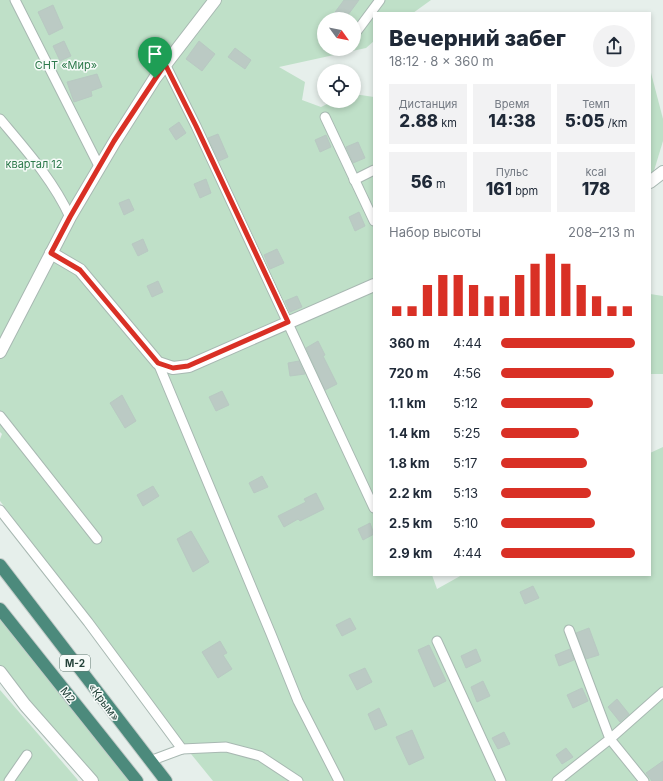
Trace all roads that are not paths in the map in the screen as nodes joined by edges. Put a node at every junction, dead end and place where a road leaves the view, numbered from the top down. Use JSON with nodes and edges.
{"nodes":[{"id":1,"x":15,"y":0,"type":"edge"},
{"id":2,"x":215,"y":0,"type":"edge"},
{"id":3,"x":380,"y":0,"type":"edge"},
{"id":4,"x":361,"y":26,"type":"edge"},
{"id":5,"x":165,"y":64,"type":"junction"},
{"id":6,"x":325,"y":116,"type":"dead end"},
{"id":7,"x":0,"y":119,"type":"edge"},
{"id":8,"x":100,"y":168,"type":"junction"},
{"id":9,"x":373,"y":170,"type":"edge"},
{"id":10,"x":663,"y":172,"type":"edge"},
{"id":11,"x":354,"y":180,"type":"junction"},
{"id":12,"x":651,"y":181,"type":"edge"},
{"id":13,"x":70,"y":217,"type":"junction"},
{"id":14,"x":373,"y":219,"type":"edge"},
{"id":15,"x":51,"y":253,"type":"junction"},
{"id":16,"x":373,"y":285,"type":"edge"},
{"id":17,"x":288,"y":322,"type":"junction"},
{"id":18,"x":0,"y":352,"type":"edge"},
{"id":19,"x":158,"y":363,"type":"junction"},
{"id":20,"x":0,"y":416,"type":"edge"},
{"id":21,"x":373,"y":506,"type":"edge"},
{"id":22,"x":0,"y":510,"type":"edge"},
{"id":23,"x":97,"y":539,"type":"dead end"},
{"id":24,"x":0,"y":565,"type":"edge"},
{"id":25,"x":0,"y":609,"type":"edge"},
{"id":26,"x":569,"y":630,"type":"dead end"},
{"id":27,"x":437,"y":641,"type":"dead end"},
{"id":28,"x":0,"y":672,"type":"edge"},
{"id":29,"x":663,"y":692,"type":"edge"},
{"id":30,"x":610,"y":739,"type":"junction"},
{"id":31,"x":182,"y":749,"type":"junction"},
{"id":32,"x":27,"y":755,"type":"dead end"},
{"id":33,"x":150,"y":761,"type":"junction"},
{"id":34,"x":9,"y":781,"type":"edge"},
{"id":35,"x":92,"y":781,"type":"edge"},
{"id":36,"x":137,"y":781,"type":"edge"},
{"id":37,"x":166,"y":781,"type":"edge"},
{"id":38,"x":298,"y":781,"type":"edge"},
{"id":39,"x":338,"y":781,"type":"edge"},
{"id":40,"x":501,"y":781,"type":"edge"},
{"id":41,"x":557,"y":781,"type":"edge"},
{"id":42,"x":644,"y":781,"type":"edge"}],
"edges":[{"from":1,"to":8,"type":"lane"},
{"from":2,"to":5,"type":"street"},
{"from":3,"to":4,"type":"lane"},
{"from":5,"to":8,"type":"street"},
{"from":5,"to":17,"type":"lane"},
{"from":6,"to":11,"type":"lane"},
{"from":7,"to":13,"type":"lane"},
{"from":8,"to":13,"type":"street"},
{"from":9,"to":11,"type":"lane"},
{"from":10,"to":12,"type":"street"},
{"from":11,"to":14,"type":"lane"},
{"from":13,"to":15,"type":"street"},
{"from":15,"to":18,"type":"street"},
{"from":15,"to":19,"type":"street"},
{"from":16,"to":17,"type":"street"},
{"from":17,"to":19,"type":"street"},
{"from":17,"to":21,"type":"lane"},
{"from":19,"to":39,"type":"lane"},
{"from":20,"to":23,"type":"lane"},
{"from":22,"to":31,"type":"lane"},
{"from":24,"to":33,"type":"highway","name":"«Крым»","number":"М-2"},
{"from":25,"to":36,"type":"highway","name":"М2"},
{"from":26,"to":30,"type":"lane"},
{"from":27,"to":40,"type":"lane"},
{"from":28,"to":35,"type":"street"},
{"from":29,"to":30,"type":"lane"},
{"from":30,"to":41,"type":"lane"},
{"from":30,"to":42,"type":"lane"},
{"from":31,"to":33,"type":"lane"},
{"from":31,"to":38,"type":"lane"},
{"from":32,"to":34,"type":"lane"},
{"from":33,"to":37,"type":"highway","name":"«Крым»","number":"М-2"}]}
